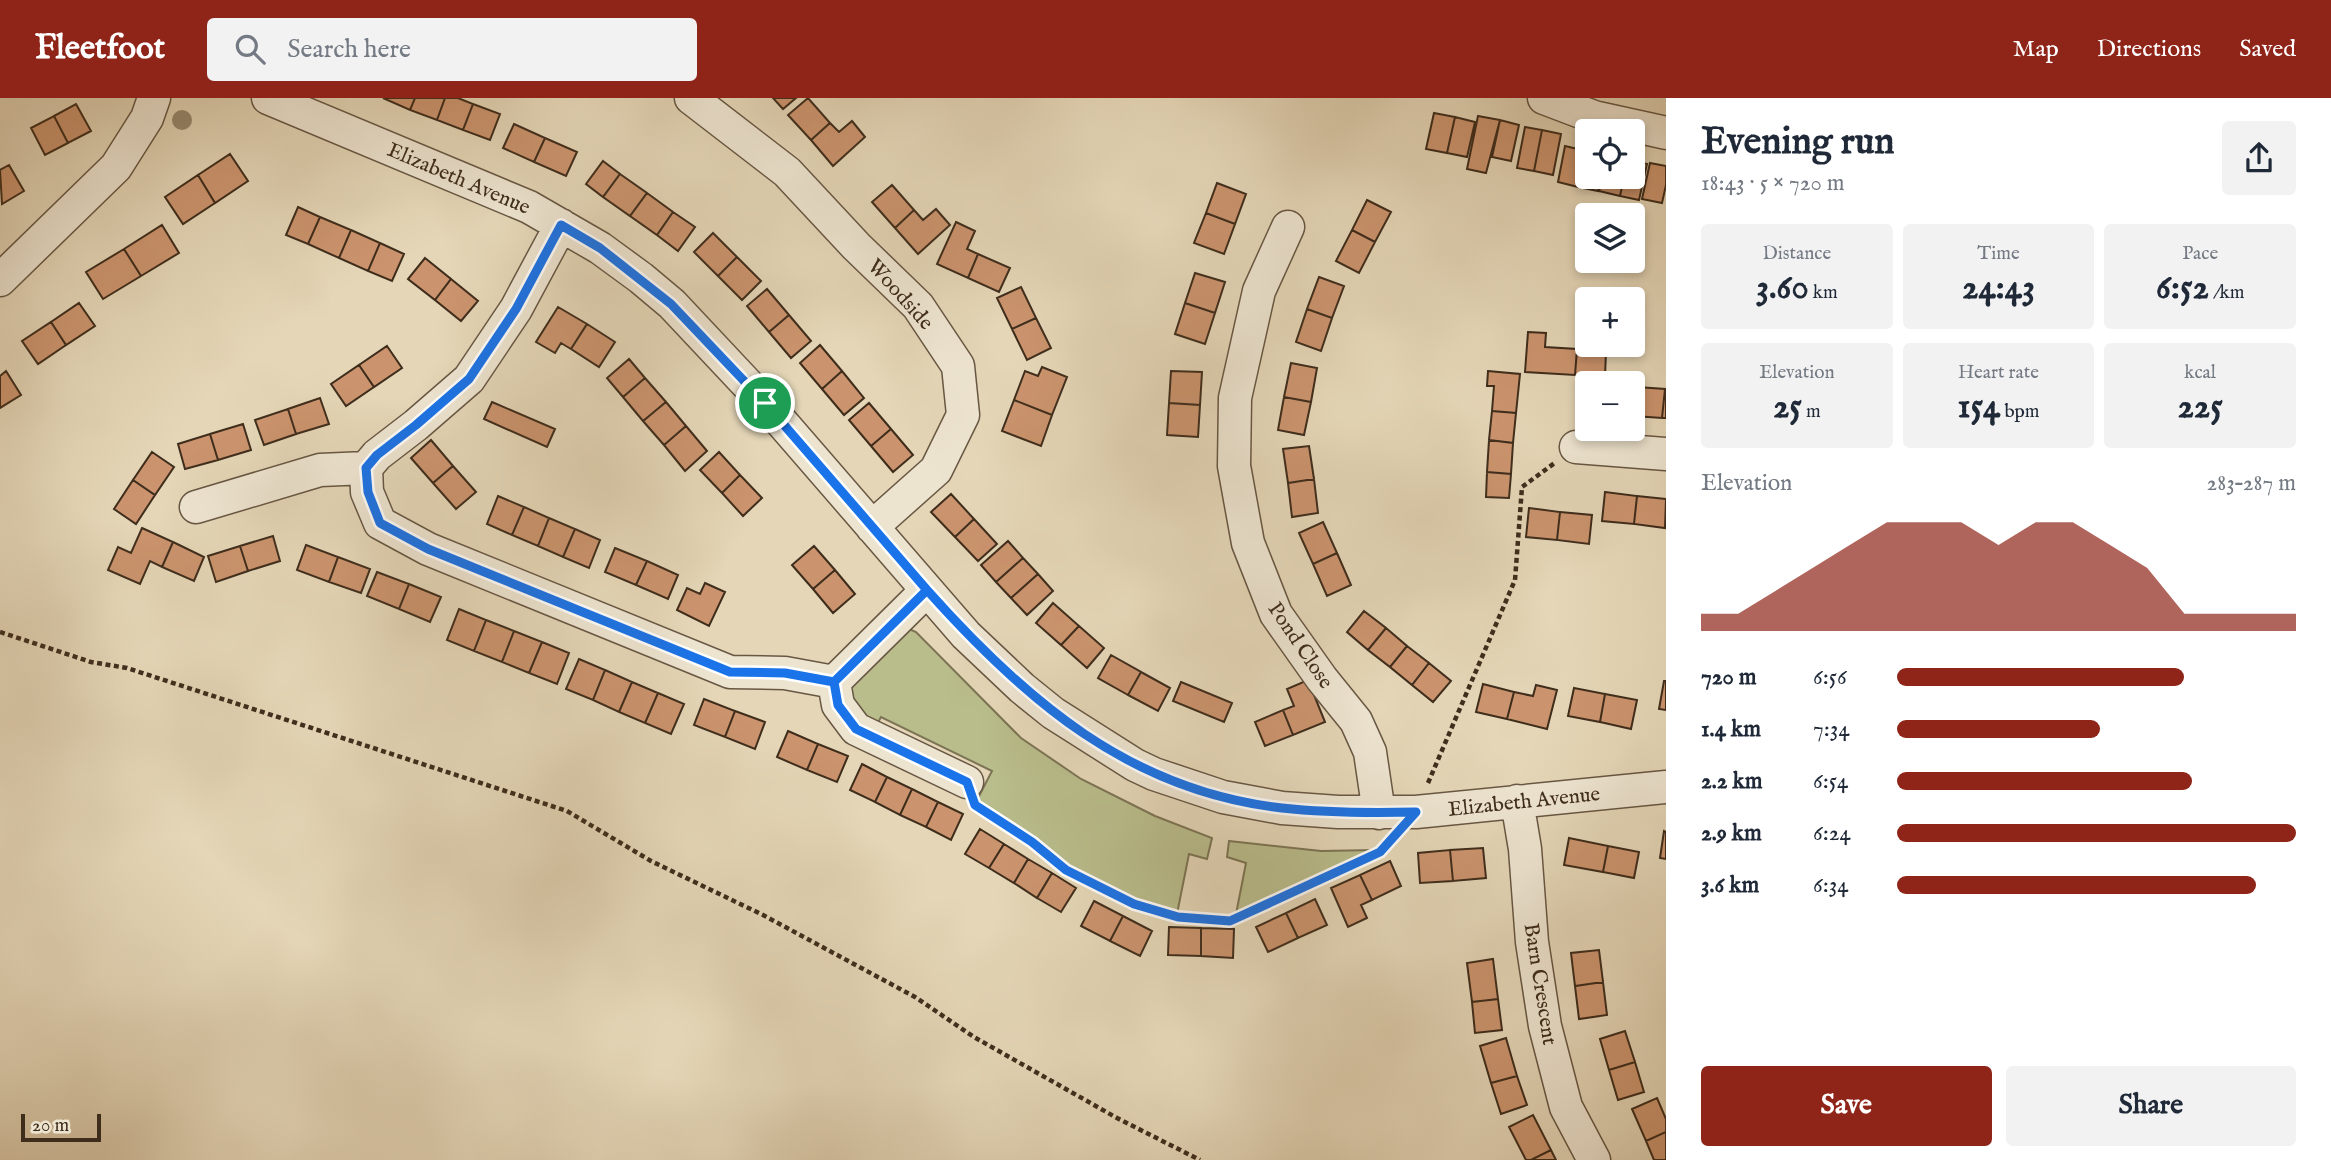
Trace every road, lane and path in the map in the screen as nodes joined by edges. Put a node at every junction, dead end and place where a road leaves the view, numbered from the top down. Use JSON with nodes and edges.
{"nodes":[{"id":1,"x":154,"y":98,"type":"edge"},
{"id":2,"x":268,"y":98,"type":"edge"},
{"id":3,"x":691,"y":98,"type":"edge"},
{"id":4,"x":1544,"y":98,"type":"edge"},
{"id":5,"x":333,"y":110,"type":"edge"},
{"id":6,"x":1666,"y":132,"type":"edge"},
{"id":7,"x":561,"y":225,"type":"junction"},
{"id":8,"x":1288,"y":227,"type":"dead end"},
{"id":9,"x":0,"y":280,"type":"edge"},
{"id":10,"x":1576,"y":447,"type":"joint"},
{"id":11,"x":1666,"y":454,"type":"edge"},
{"id":12,"x":366,"y":468,"type":"junction"},
{"id":13,"x":196,"y":507,"type":"dead end"},
{"id":14,"x":872,"y":527,"type":"junction"},
{"id":15,"x":927,"y":590,"type":"junction"},
{"id":16,"x":0,"y":632,"type":"edge"},
{"id":17,"x":834,"y":682,"type":"junction"},
{"id":18,"x":967,"y":782,"type":"joint"},
{"id":19,"x":1666,"y":787,"type":"edge"},
{"id":20,"x":1517,"y":801,"type":"junction"},
{"id":21,"x":1416,"y":812,"type":"junction"},
{"id":22,"x":1378,"y":813,"type":"junction"},
{"id":23,"x":1204,"y":912,"type":"dead end"},
{"id":24,"x":1202,"y":919,"type":"junction"},
{"id":25,"x":1200,"y":1160,"type":"edge"},
{"id":26,"x":1594,"y":1160,"type":"edge"}],
"edges":[{"from":1,"to":9,"type":"street"},
{"from":2,"to":5,"type":"street","name":"Elizabeth Avenue"},
{"from":3,"to":14,"type":"street","name":"Woodside"},
{"from":4,"to":6,"type":"street"},
{"from":5,"to":7,"type":"street","name":"Elizabeth Avenue"},
{"from":7,"to":12,"type":"street"},
{"from":7,"to":14,"type":"street","name":"Elizabeth Avenue"},
{"from":8,"to":22,"type":"street","name":"Pond Close"},
{"from":10,"to":11,"type":"street"},
{"from":10,"to":21,"type":"path"},
{"from":12,"to":13,"type":"street"},
{"from":12,"to":17,"type":"street"},
{"from":14,"to":15,"type":"street","name":"Elizabeth Avenue"},
{"from":15,"to":17,"type":"street"},
{"from":15,"to":22,"type":"street","name":"Elizabeth Avenue"},
{"from":16,"to":25,"type":"path"},
{"from":17,"to":18,"type":"street"},
{"from":18,"to":24,"type":"path"},
{"from":19,"to":20,"type":"street","name":"Elizabeth Avenue"},
{"from":20,"to":21,"type":"street","name":"Elizabeth Avenue"},
{"from":20,"to":26,"type":"street","name":"Barn Crescent"},
{"from":21,"to":22,"type":"street","name":"Elizabeth Avenue"},
{"from":21,"to":24,"type":"path"},
{"from":23,"to":24,"type":"path"}]}
